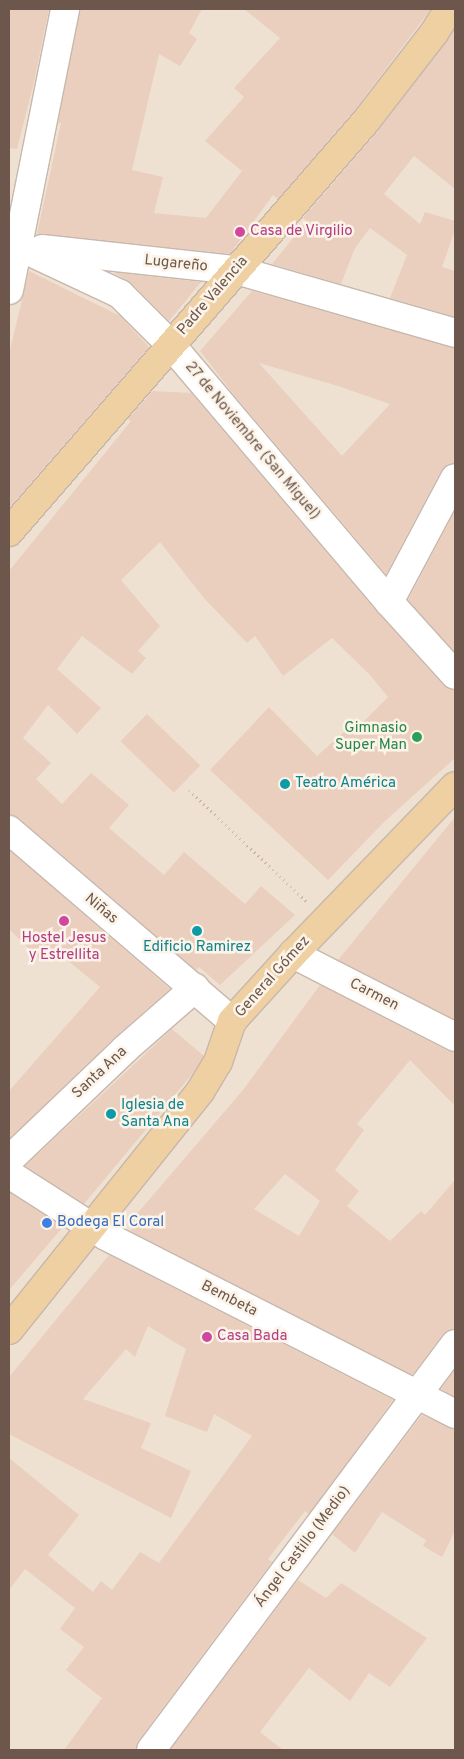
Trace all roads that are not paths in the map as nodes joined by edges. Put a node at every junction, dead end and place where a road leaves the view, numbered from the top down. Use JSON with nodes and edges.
{"nodes":[{"id":1,"x":65,"y":9,"type":"edge"},
{"id":2,"x":450,"y":9,"type":"edge"},
{"id":3,"x":13,"y":246,"type":"edge"},
{"id":4,"x":236,"y":270,"type":"junction"},
{"id":5,"x":9,"y":290,"type":"edge"},
{"id":6,"x":455,"y":333,"type":"edge"},
{"id":7,"x":171,"y":345,"type":"junction"},
{"id":8,"x":455,"y":478,"type":"edge"},
{"id":9,"x":9,"y":532,"type":"edge"},
{"id":10,"x":389,"y":602,"type":"junction"},
{"id":11,"x":455,"y":675,"type":"edge"},
{"id":12,"x":455,"y":786,"type":"edge"},
{"id":13,"x":9,"y":830,"type":"edge"},
{"id":14,"x":293,"y":954,"type":"junction"},
{"id":15,"x":194,"y":988,"type":"junction"},
{"id":16,"x":232,"y":1021,"type":"junction"},
{"id":17,"x":455,"y":1037,"type":"edge"},
{"id":18,"x":9,"y":1160,"type":"edge"},
{"id":19,"x":9,"y":1174,"type":"edge"},
{"id":20,"x":92,"y":1228,"type":"junction"},
{"id":21,"x":9,"y":1330,"type":"edge"},
{"id":22,"x":455,"y":1344,"type":"edge"},
{"id":23,"x":416,"y":1396,"type":"junction"},
{"id":24,"x":455,"y":1414,"type":"edge"},
{"id":25,"x":151,"y":1750,"type":"edge"}],
"edges":[{"from":1,"to":3,"type":"street"},
{"from":2,"to":4,"type":"main road","name":"Padre Valencia"},
{"from":3,"to":4,"type":"street","name":"Lugareño"},
{"from":3,"to":5,"type":"street"},
{"from":3,"to":7,"type":"street","name":"27 de Noviembre (San Miguel)"},
{"from":4,"to":6,"type":"street","name":"Lugareño"},
{"from":4,"to":7,"type":"main road","name":"Padre Valencia"},
{"from":7,"to":9,"type":"main road","name":"Padre Valencia"},
{"from":7,"to":10,"type":"street","name":"27 de Noviembre (San Miguel)"},
{"from":8,"to":10,"type":"street"},
{"from":10,"to":11,"type":"street","name":"27 de Noviembre (San Miguel)"},
{"from":12,"to":14,"type":"main road","name":"General Gómez"},
{"from":13,"to":15,"type":"street","name":"Niñas"},
{"from":14,"to":16,"type":"main road","name":"General Gómez"},
{"from":14,"to":17,"type":"street","name":"Carmen"},
{"from":15,"to":16,"type":"street","name":"Niñas"},
{"from":15,"to":18,"type":"street","name":"Santa Ana"},
{"from":16,"to":20,"type":"main road","name":"General Gómez"},
{"from":19,"to":20,"type":"street","name":"Bembeta"},
{"from":20,"to":21,"type":"main road","name":"General Gómez"},
{"from":20,"to":23,"type":"street","name":"Bembeta"},
{"from":22,"to":23,"type":"street","name":"Ángel Castillo (Medio)"},
{"from":23,"to":24,"type":"street","name":"Bembeta"},
{"from":23,"to":25,"type":"street","name":"Ángel Castillo (Medio)"}]}
